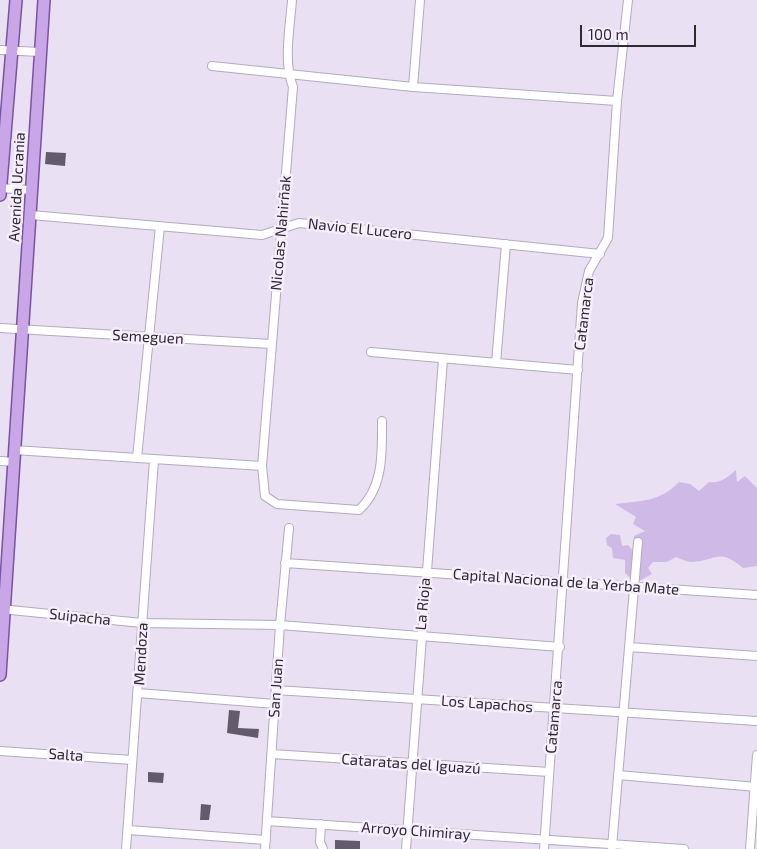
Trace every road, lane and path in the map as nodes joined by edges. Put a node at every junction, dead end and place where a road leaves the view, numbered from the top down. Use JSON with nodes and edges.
{"nodes":[{"id":1,"x":16,"y":0,"type":"edge"},
{"id":2,"x":44,"y":0,"type":"edge"},
{"id":3,"x":292,"y":0,"type":"edge"},
{"id":4,"x":420,"y":0,"type":"edge"},
{"id":5,"x":628,"y":0,"type":"edge"},
{"id":6,"x":0,"y":50,"type":"edge"},
{"id":7,"x":13,"y":50,"type":"junction"},
{"id":8,"x":40,"y":52,"type":"junction"},
{"id":9,"x":212,"y":66,"type":"dead end"},
{"id":10,"x":288,"y":76,"type":"junction"},
{"id":11,"x":413,"y":87,"type":"junction"},
{"id":12,"x":617,"y":101,"type":"junction"},
{"id":13,"x":0,"y":188,"type":"edge"},
{"id":14,"x":31,"y":190,"type":"junction"},
{"id":15,"x":0,"y":195,"type":"edge"},
{"id":16,"x":30,"y":215,"type":"junction"},
{"id":17,"x":160,"y":226,"type":"junction"},
{"id":18,"x":281,"y":228,"type":"junction"},
{"id":19,"x":506,"y":244,"type":"junction"},
{"id":20,"x":600,"y":254,"type":"junction"},
{"id":21,"x":0,"y":328,"type":"edge"},
{"id":22,"x":24,"y":330,"type":"junction"},
{"id":23,"x":149,"y":337,"type":"junction"},
{"id":24,"x":271,"y":344,"type":"junction"},
{"id":25,"x":371,"y":352,"type":"dead end"},
{"id":26,"x":443,"y":359,"type":"junction"},
{"id":27,"x":496,"y":363,"type":"junction"},
{"id":28,"x":578,"y":370,"type":"junction"},
{"id":29,"x":382,"y":421,"type":"dead end"},
{"id":30,"x":14,"y":450,"type":"junction"},
{"id":31,"x":138,"y":458,"type":"junction"},
{"id":32,"x":154,"y":460,"type":"junction"},
{"id":33,"x":0,"y":461,"type":"edge"},
{"id":34,"x":15,"y":462,"type":"junction"},
{"id":35,"x":262,"y":466,"type":"junction"},
{"id":36,"x":289,"y":528,"type":"dead end"},
{"id":37,"x":638,"y":542,"type":"dead end"},
{"id":38,"x":285,"y":563,"type":"junction"},
{"id":39,"x":426,"y":572,"type":"junction"},
{"id":40,"x":564,"y":584,"type":"junction"},
{"id":41,"x":633,"y":588,"type":"junction"},
{"id":42,"x":757,"y":595,"type":"edge"},
{"id":43,"x":1,"y":609,"type":"edge"},
{"id":44,"x":142,"y":623,"type":"junction"},
{"id":45,"x":280,"y":625,"type":"junction"},
{"id":46,"x":420,"y":636,"type":"junction"},
{"id":47,"x":560,"y":646,"type":"junction"},
{"id":48,"x":629,"y":647,"type":"junction"},
{"id":49,"x":757,"y":656,"type":"edge"},
{"id":50,"x":0,"y":675,"type":"edge"},
{"id":51,"x":276,"y":690,"type":"junction"},
{"id":52,"x":138,"y":693,"type":"junction"},
{"id":53,"x":417,"y":698,"type":"junction"},
{"id":54,"x":275,"y":704,"type":"junction"},
{"id":55,"x":554,"y":709,"type":"junction"},
{"id":56,"x":624,"y":712,"type":"junction"},
{"id":57,"x":757,"y":721,"type":"edge"},
{"id":58,"x":0,"y":751,"type":"edge"},
{"id":59,"x":272,"y":754,"type":"junction"},
{"id":60,"x":757,"y":755,"type":"edge"},
{"id":61,"x":132,"y":760,"type":"junction"},
{"id":62,"x":413,"y":764,"type":"junction"},
{"id":63,"x":550,"y":772,"type":"junction"},
{"id":64,"x":618,"y":775,"type":"junction"},
{"id":65,"x":756,"y":787,"type":"edge"},
{"id":66,"x":267,"y":821,"type":"junction"},
{"id":67,"x":320,"y":824,"type":"junction"},
{"id":68,"x":128,"y":830,"type":"junction"},
{"id":69,"x":408,"y":831,"type":"junction"},
{"id":70,"x":266,"y":840,"type":"junction"},
{"id":71,"x":544,"y":840,"type":"junction"},
{"id":72,"x":612,"y":847,"type":"edge"},
{"id":73,"x":126,"y":849,"type":"edge"},
{"id":74,"x":265,"y":849,"type":"edge"},
{"id":75,"x":323,"y":849,"type":"edge"},
{"id":76,"x":406,"y":849,"type":"edge"},
{"id":77,"x":544,"y":849,"type":"edge"},
{"id":78,"x":684,"y":849,"type":"edge"},
{"id":79,"x":750,"y":849,"type":"edge"}],
"edges":[{"from":1,"to":7,"type":"main road","name":"Avenida Ucrania"},
{"from":2,"to":8,"type":"main road","name":"Avenida Ucrania"},
{"from":3,"to":10,"type":"street","name":"Nicolas Nahirñak"},
{"from":4,"to":11,"type":"street"},
{"from":5,"to":12,"type":"street","name":"Catamarca"},
{"from":6,"to":7,"type":"street"},
{"from":7,"to":8,"type":"street"},
{"from":7,"to":13,"type":"main road","name":"Avenida Ucrania"},
{"from":8,"to":14,"type":"main road","name":"Avenida Ucrania"},
{"from":9,"to":10,"type":"street"},
{"from":10,"to":11,"type":"street"},
{"from":10,"to":18,"type":"street","name":"Nicolas Nahirñak"},
{"from":11,"to":12,"type":"street"},
{"from":12,"to":20,"type":"street","name":"Catamarca"},
{"from":13,"to":14,"type":"street"},
{"from":13,"to":15,"type":"main road","name":"Avenida Ucrania"},
{"from":14,"to":16,"type":"main road","name":"Avenida Ucrania"},
{"from":16,"to":17,"type":"street","name":"Navio El Lucero"},
{"from":16,"to":22,"type":"main road","name":"Avenida Ucrania"},
{"from":17,"to":18,"type":"street","name":"Navio El Lucero"},
{"from":17,"to":23,"type":"street"},
{"from":18,"to":19,"type":"street","name":"Navio El Lucero"},
{"from":18,"to":24,"type":"street","name":"Nicolas Nahirñak"},
{"from":19,"to":20,"type":"street","name":"Navio El Lucero"},
{"from":19,"to":27,"type":"street"},
{"from":20,"to":28,"type":"street","name":"Catamarca"},
{"from":21,"to":22,"type":"street","name":"Semeguen"},
{"from":22,"to":23,"type":"street","name":"Semeguen"},
{"from":22,"to":30,"type":"main road","name":"Avenida Ucrania"},
{"from":23,"to":24,"type":"street","name":"Semeguen"},
{"from":23,"to":31,"type":"street"},
{"from":24,"to":35,"type":"street","name":"Nicolas Nahirñak"},
{"from":25,"to":26,"type":"street"},
{"from":26,"to":27,"type":"street"},
{"from":26,"to":39,"type":"street","name":"La Rioja"},
{"from":27,"to":28,"type":"street"},
{"from":28,"to":40,"type":"street","name":"Catamarca"},
{"from":29,"to":35,"type":"street","name":"Nicolas Nahirñak"},
{"from":30,"to":31,"type":"street"},
{"from":30,"to":34,"type":"main road","name":"Avenida Ucrania"},
{"from":31,"to":32,"type":"street"},
{"from":32,"to":35,"type":"street"},
{"from":32,"to":44,"type":"street","name":"Mendoza"},
{"from":33,"to":34,"type":"street"},
{"from":34,"to":43,"type":"main road","name":"Avenida Ucrania"},
{"from":36,"to":38,"type":"street","name":"San Juan"},
{"from":37,"to":41,"type":"street"},
{"from":38,"to":39,"type":"street","name":"Capital Nacional de la Yerba Mate"},
{"from":38,"to":45,"type":"street","name":"San Juan"},
{"from":39,"to":40,"type":"street","name":"Capital Nacional de la Yerba Mate"},
{"from":39,"to":46,"type":"street","name":"La Rioja"},
{"from":40,"to":41,"type":"street","name":"Capital Nacional de la Yerba Mate"},
{"from":40,"to":47,"type":"street","name":"Catamarca"},
{"from":41,"to":42,"type":"street","name":"Capital Nacional de la Yerba Mate"},
{"from":41,"to":48,"type":"street"},
{"from":43,"to":44,"type":"street","name":"Suipacha"},
{"from":43,"to":50,"type":"main road","name":"Avenida Ucrania"},
{"from":44,"to":45,"type":"street","name":"Suipacha"},
{"from":44,"to":52,"type":"street","name":"Mendoza"},
{"from":45,"to":46,"type":"street","name":"Suipacha"},
{"from":45,"to":51,"type":"street","name":"San Juan"},
{"from":46,"to":47,"type":"street","name":"Suipacha"},
{"from":46,"to":53,"type":"street","name":"La Rioja"},
{"from":47,"to":55,"type":"street","name":"Catamarca"},
{"from":48,"to":49,"type":"street"},
{"from":48,"to":56,"type":"street"},
{"from":51,"to":53,"type":"street","name":"Los Lapachos"},
{"from":51,"to":54,"type":"street","name":"San Juan"},
{"from":52,"to":54,"type":"street"},
{"from":52,"to":61,"type":"street","name":"Mendoza"},
{"from":53,"to":55,"type":"street","name":"Los Lapachos"},
{"from":53,"to":62,"type":"street","name":"La Rioja"},
{"from":54,"to":59,"type":"street","name":"San Juan"},
{"from":55,"to":56,"type":"street","name":"Los Lapachos"},
{"from":55,"to":63,"type":"street","name":"Catamarca"},
{"from":56,"to":57,"type":"street","name":"Los Lapachos"},
{"from":56,"to":64,"type":"street"},
{"from":58,"to":61,"type":"street","name":"Salta"},
{"from":59,"to":62,"type":"street","name":"Cataratas del Iguazú"},
{"from":59,"to":66,"type":"street","name":"San Juan"},
{"from":60,"to":65,"type":"street"},
{"from":61,"to":68,"type":"street","name":"Mendoza"},
{"from":62,"to":63,"type":"street","name":"Cataratas del Iguazú"},
{"from":62,"to":69,"type":"street","name":"La Rioja"},
{"from":63,"to":71,"type":"street","name":"Catamarca"},
{"from":64,"to":65,"type":"street"},
{"from":64,"to":72,"type":"street"},
{"from":65,"to":79,"type":"street"},
{"from":66,"to":67,"type":"street","name":"Arroyo Chimiray"},
{"from":66,"to":70,"type":"street","name":"San Juan"},
{"from":67,"to":69,"type":"street","name":"Arroyo Chimiray"},
{"from":67,"to":75,"type":"street"},
{"from":68,"to":70,"type":"street"},
{"from":68,"to":73,"type":"street","name":"Mendoza"},
{"from":69,"to":71,"type":"street","name":"Arroyo Chimiray"},
{"from":69,"to":76,"type":"street","name":"La Rioja"},
{"from":70,"to":74,"type":"street","name":"San Juan"},
{"from":71,"to":72,"type":"street","name":"Arroyo Chimiray"},
{"from":71,"to":77,"type":"street","name":"Catamarca"},
{"from":72,"to":78,"type":"street","name":"Arroyo Chimiray"}]}
